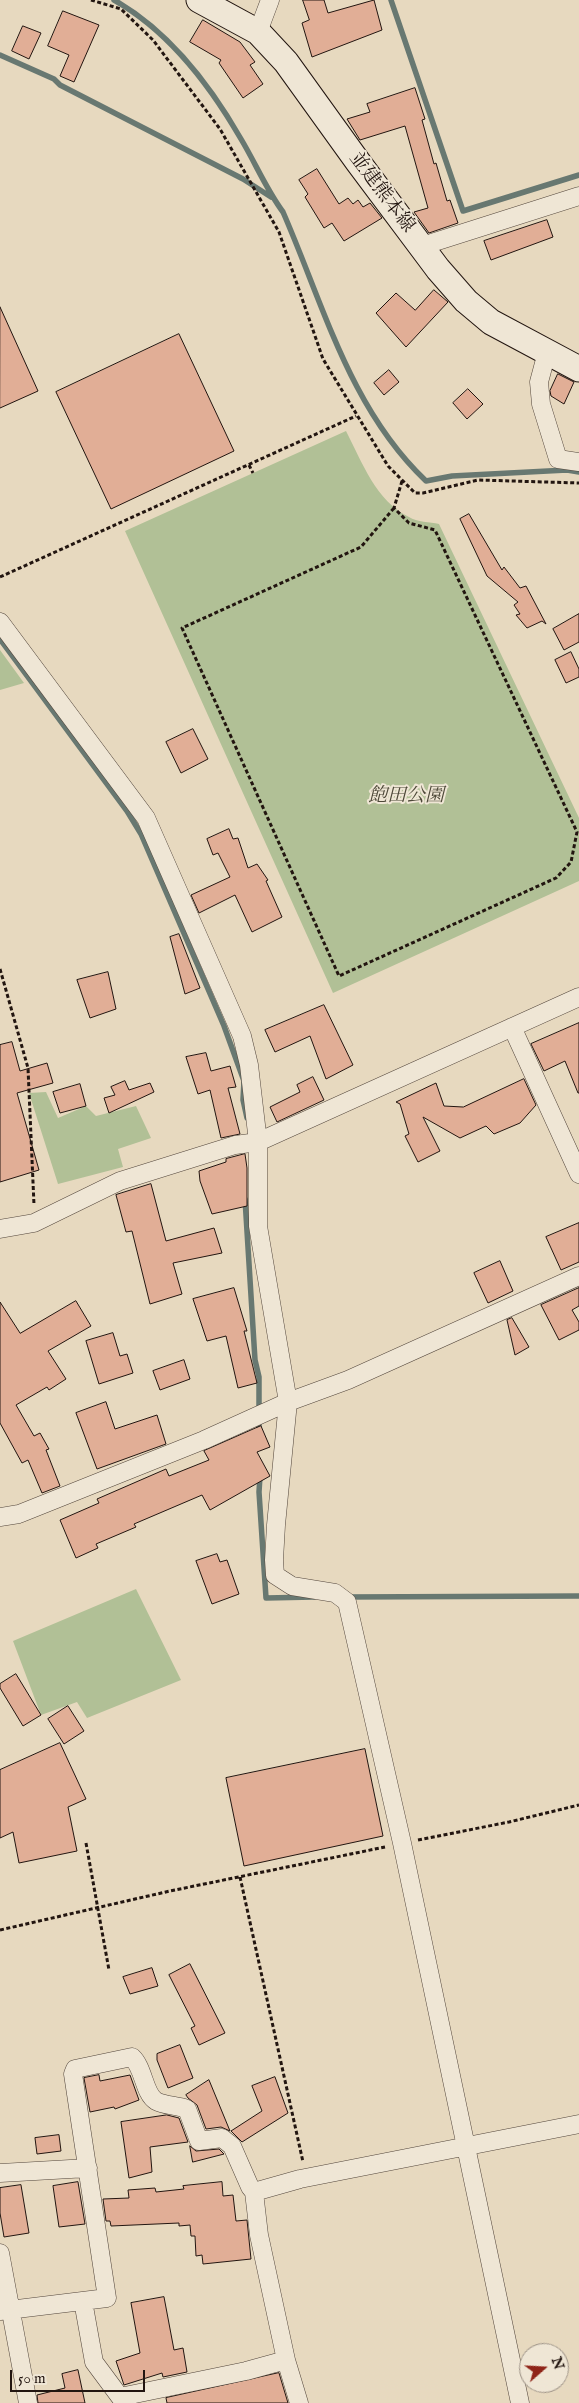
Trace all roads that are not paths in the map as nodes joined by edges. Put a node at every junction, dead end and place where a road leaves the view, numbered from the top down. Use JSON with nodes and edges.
{"nodes":[{"id":1,"x":199,"y":0,"type":"edge"},
{"id":2,"x":270,"y":0,"type":"edge"},
{"id":3,"x":258,"y":32,"type":"junction"},
{"id":4,"x":579,"y":196,"type":"edge"},
{"id":5,"x":422,"y":246,"type":"junction"},
{"id":6,"x":547,"y":352,"type":"junction"},
{"id":7,"x":579,"y":369,"type":"edge"},
{"id":8,"x":579,"y":462,"type":"edge"},
{"id":9,"x":0,"y":622,"type":"edge"},
{"id":10,"x":579,"y":997,"type":"edge"},
{"id":11,"x":512,"y":1027,"type":"junction"},
{"id":12,"x":258,"y":1142,"type":"junction"},
{"id":13,"x":579,"y":1174,"type":"edge"},
{"id":14,"x":0,"y":1229,"type":"edge"},
{"id":15,"x":579,"y":1276,"type":"edge"},
{"id":16,"x":288,"y":1402,"type":"junction"},
{"id":17,"x":0,"y":1517,"type":"edge"},
{"id":18,"x":579,"y":2124,"type":"edge"},
{"id":19,"x":467,"y":2148,"type":"junction"},
{"id":20,"x":88,"y":2168,"type":"junction"},
{"id":21,"x":0,"y":2173,"type":"edge"},
{"id":22,"x":254,"y":2192,"type":"junction"},
{"id":23,"x":0,"y":2253,"type":"edge"},
{"id":24,"x":83,"y":2301,"type":"junction"},
{"id":25,"x":5,"y":2310,"type":"edge"},
{"id":26,"x":286,"y":2360,"type":"junction"},
{"id":27,"x":120,"y":2400,"type":"edge"},
{"id":28,"x":28,"y":2403,"type":"edge"},
{"id":29,"x":299,"y":2403,"type":"edge"},
{"id":30,"x":520,"y":2403,"type":"edge"}],
"edges":[{"from":1,"to":3,"type":"main road","name":"並建熊本線"},
{"from":2,"to":3,"type":"street"},
{"from":3,"to":5,"type":"main road","name":"並建熊本線"},
{"from":4,"to":5,"type":"street"},
{"from":5,"to":6,"type":"main road","name":"並建熊本線"},
{"from":6,"to":7,"type":"main road","name":"並建熊本線"},
{"from":6,"to":8,"type":"street"},
{"from":9,"to":12,"type":"street"},
{"from":10,"to":11,"type":"street"},
{"from":11,"to":12,"type":"street"},
{"from":11,"to":13,"type":"street"},
{"from":12,"to":14,"type":"street"},
{"from":12,"to":16,"type":"street"},
{"from":15,"to":16,"type":"street"},
{"from":16,"to":17,"type":"street"},
{"from":16,"to":19,"type":"street"},
{"from":18,"to":19,"type":"street"},
{"from":19,"to":22,"type":"street"},
{"from":19,"to":30,"type":"street"},
{"from":20,"to":21,"type":"street"},
{"from":20,"to":22,"type":"street"},
{"from":20,"to":24,"type":"street"},
{"from":22,"to":26,"type":"street"},
{"from":23,"to":25,"type":"street"},
{"from":24,"to":25,"type":"street"},
{"from":24,"to":27,"type":"street"},
{"from":25,"to":28,"type":"street"},
{"from":26,"to":27,"type":"street"},
{"from":26,"to":29,"type":"street"}]}
